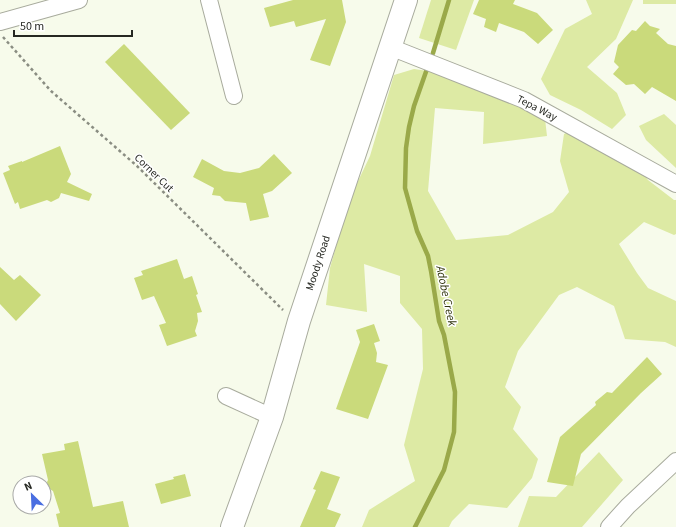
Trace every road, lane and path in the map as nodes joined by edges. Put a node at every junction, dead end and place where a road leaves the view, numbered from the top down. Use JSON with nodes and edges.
{"nodes":[{"id":1,"x":79,"y":0,"type":"edge"},
{"id":2,"x":209,"y":0,"type":"edge"},
{"id":3,"x":406,"y":0,"type":"edge"},
{"id":4,"x":0,"y":22,"type":"edge"},
{"id":5,"x":0,"y":34,"type":"edge"},
{"id":6,"x":390,"y":48,"type":"junction"},
{"id":7,"x":234,"y":96,"type":"dead end"},
{"id":8,"x":676,"y":184,"type":"edge"},
{"id":9,"x":299,"y":321,"type":"junction"},
{"id":10,"x":226,"y":396,"type":"dead end"},
{"id":11,"x":272,"y":417,"type":"junction"},
{"id":12,"x":676,"y":461,"type":"edge"},
{"id":13,"x":232,"y":527,"type":"edge"},
{"id":14,"x":609,"y":527,"type":"edge"}],
"edges":[{"from":1,"to":4,"type":"street"},
{"from":2,"to":7,"type":"street"},
{"from":3,"to":6,"type":"street","name":"Moody Road"},
{"from":5,"to":9,"type":"path","name":"Corner Cut"},
{"from":6,"to":8,"type":"street","name":"Tepa Way"},
{"from":6,"to":9,"type":"street","name":"Moody Road"},
{"from":9,"to":11,"type":"street","name":"Moody Road"},
{"from":10,"to":11,"type":"street"},
{"from":11,"to":13,"type":"street","name":"Moody Road"},
{"from":12,"to":14,"type":"street"}]}
